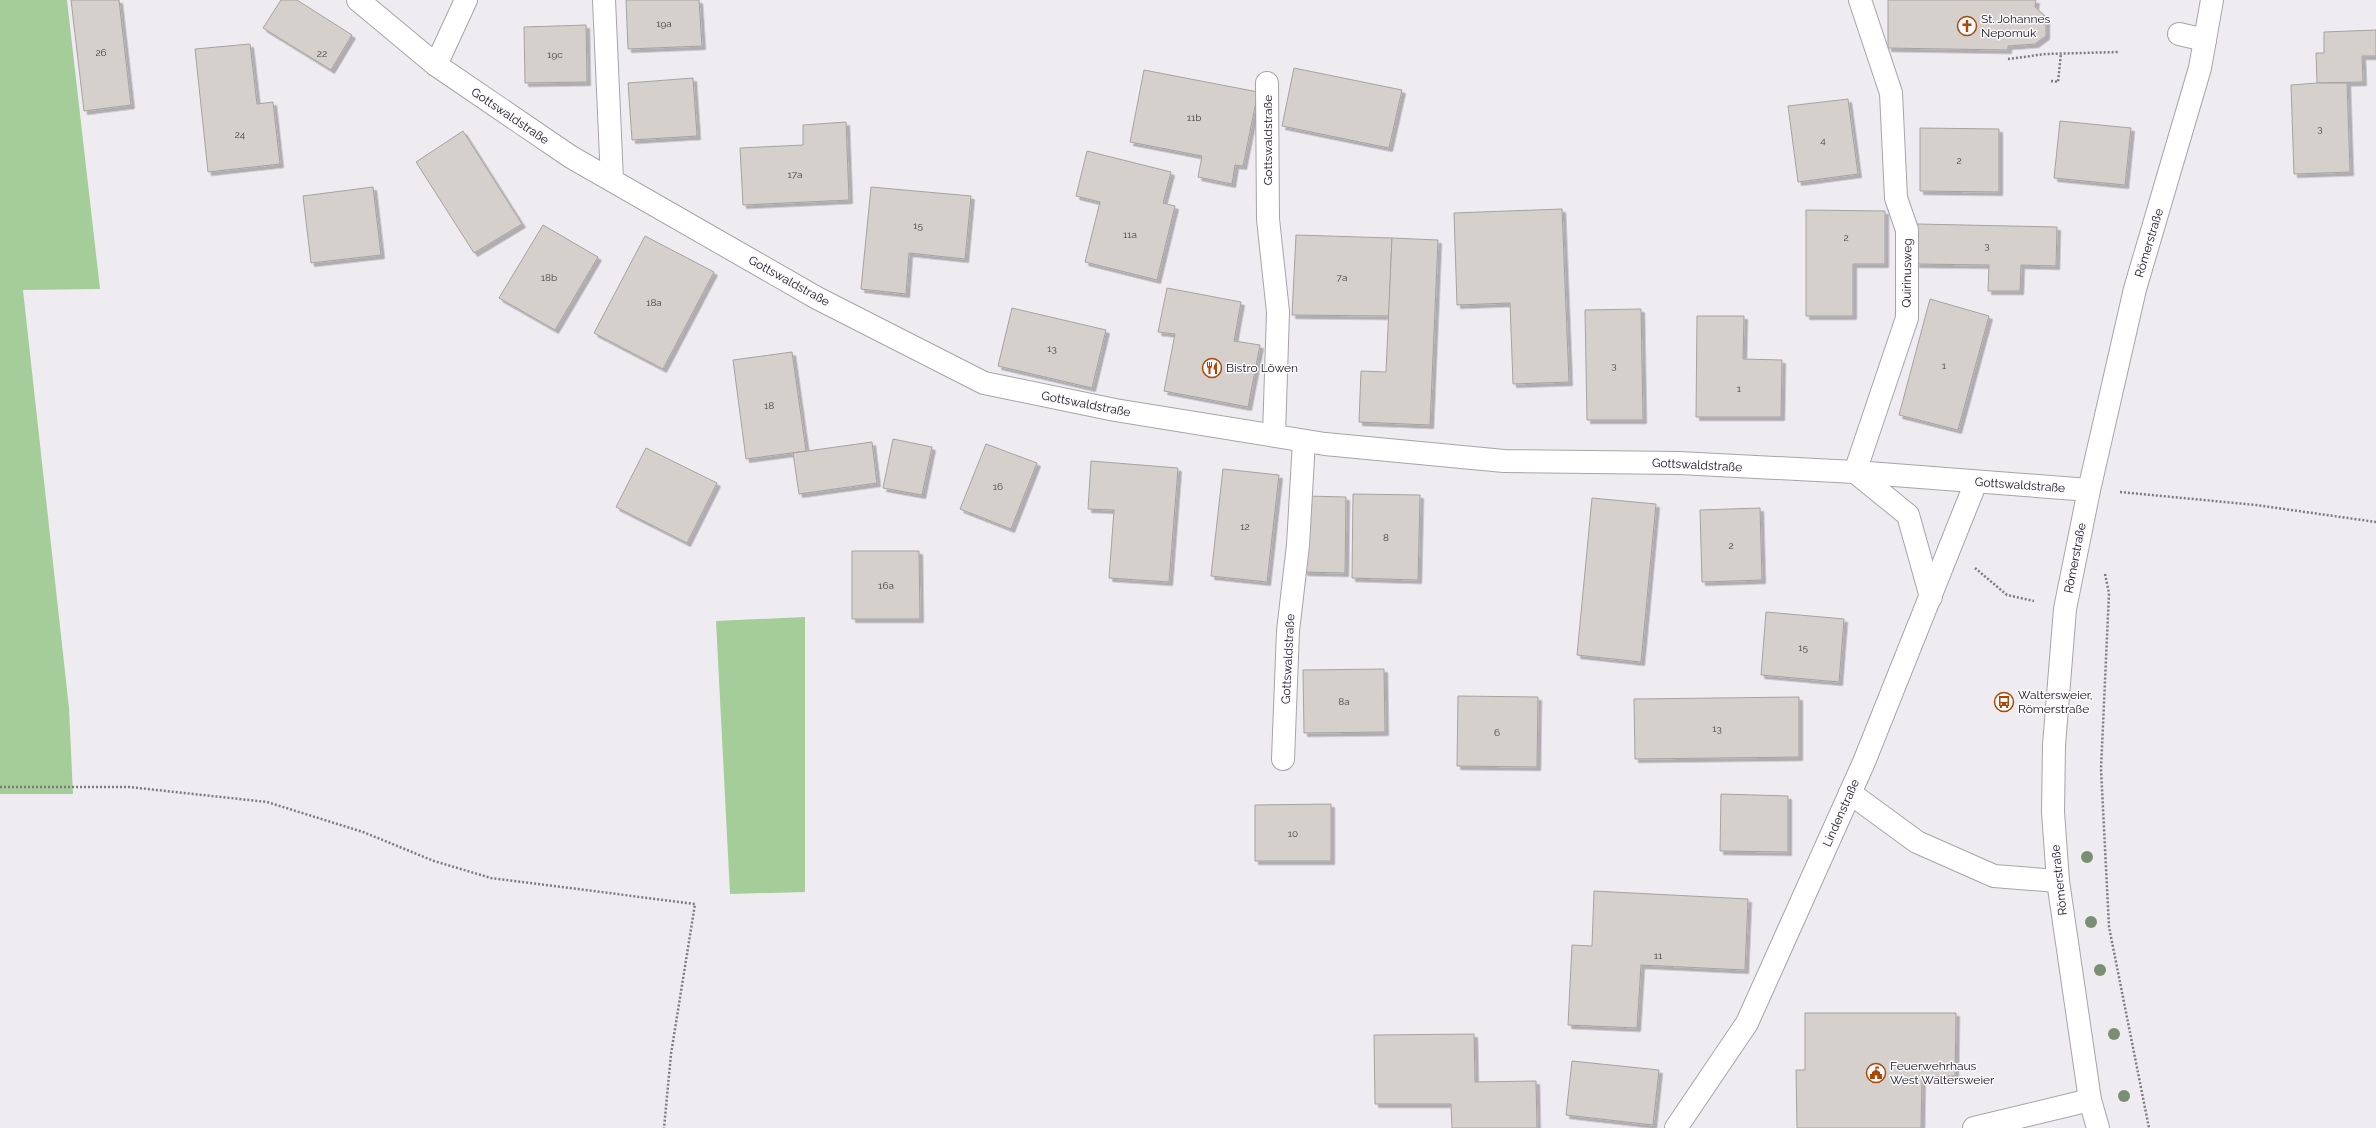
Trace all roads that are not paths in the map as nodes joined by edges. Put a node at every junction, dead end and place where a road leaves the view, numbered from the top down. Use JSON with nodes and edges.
{"nodes":[{"id":1,"x":358,"y":0,"type":"edge"},
{"id":2,"x":466,"y":0,"type":"edge"},
{"id":3,"x":604,"y":0,"type":"edge"},
{"id":4,"x":1860,"y":0,"type":"edge"},
{"id":5,"x":2212,"y":0,"type":"edge"},
{"id":6,"x":2179,"y":34,"type":"dead end"},
{"id":7,"x":2206,"y":40,"type":"junction"},
{"id":8,"x":436,"y":65,"type":"junction"},
{"id":9,"x":1267,"y":84,"type":"dead end"},
{"id":10,"x":612,"y":180,"type":"junction"},
{"id":11,"x":1274,"y":436,"type":"junction"},
{"id":12,"x":1304,"y":440,"type":"junction"},
{"id":13,"x":1855,"y":472,"type":"junction"},
{"id":14,"x":1976,"y":482,"type":"junction"},
{"id":15,"x":2089,"y":490,"type":"junction"},
{"id":16,"x":1931,"y":597,"type":"junction"},
{"id":17,"x":1283,"y":759,"type":"dead end"},
{"id":18,"x":1850,"y":793,"type":"junction"},
{"id":19,"x":2058,"y":881,"type":"junction"},
{"id":20,"x":2090,"y":1100,"type":"junction"},
{"id":21,"x":1676,"y":1128,"type":"edge"},
{"id":22,"x":1974,"y":1128,"type":"edge"},
{"id":23,"x":2098,"y":1128,"type":"edge"}],
"edges":[{"from":1,"to":8,"type":"street","name":"Gottswaldstraße"},
{"from":2,"to":8,"type":"street"},
{"from":3,"to":10,"type":"street"},
{"from":4,"to":13,"type":"street","name":"Quirinusweg"},
{"from":5,"to":7,"type":"street","name":"Römerstraße"},
{"from":6,"to":7,"type":"street"},
{"from":7,"to":15,"type":"street","name":"Römerstraße"},
{"from":8,"to":10,"type":"street","name":"Gottswaldstraße"},
{"from":9,"to":11,"type":"street","name":"Gottswaldstraße"},
{"from":10,"to":11,"type":"street","name":"Gottswaldstraße"},
{"from":11,"to":12,"type":"street","name":"Gottswaldstraße"},
{"from":12,"to":13,"type":"street","name":"Gottswaldstraße"},
{"from":12,"to":17,"type":"street","name":"Gottswaldstraße"},
{"from":13,"to":14,"type":"street","name":"Gottswaldstraße"},
{"from":13,"to":16,"type":"street"},
{"from":14,"to":15,"type":"street","name":"Gottswaldstraße"},
{"from":14,"to":16,"type":"street","name":"Lindenstraße"},
{"from":15,"to":19,"type":"street","name":"Römerstraße"},
{"from":16,"to":18,"type":"street","name":"Lindenstraße"},
{"from":18,"to":19,"type":"street"},
{"from":18,"to":21,"type":"street","name":"Lindenstraße"},
{"from":19,"to":20,"type":"street","name":"Römerstraße"},
{"from":20,"to":22,"type":"street"},
{"from":20,"to":23,"type":"street","name":"Römerstraße"}]}
